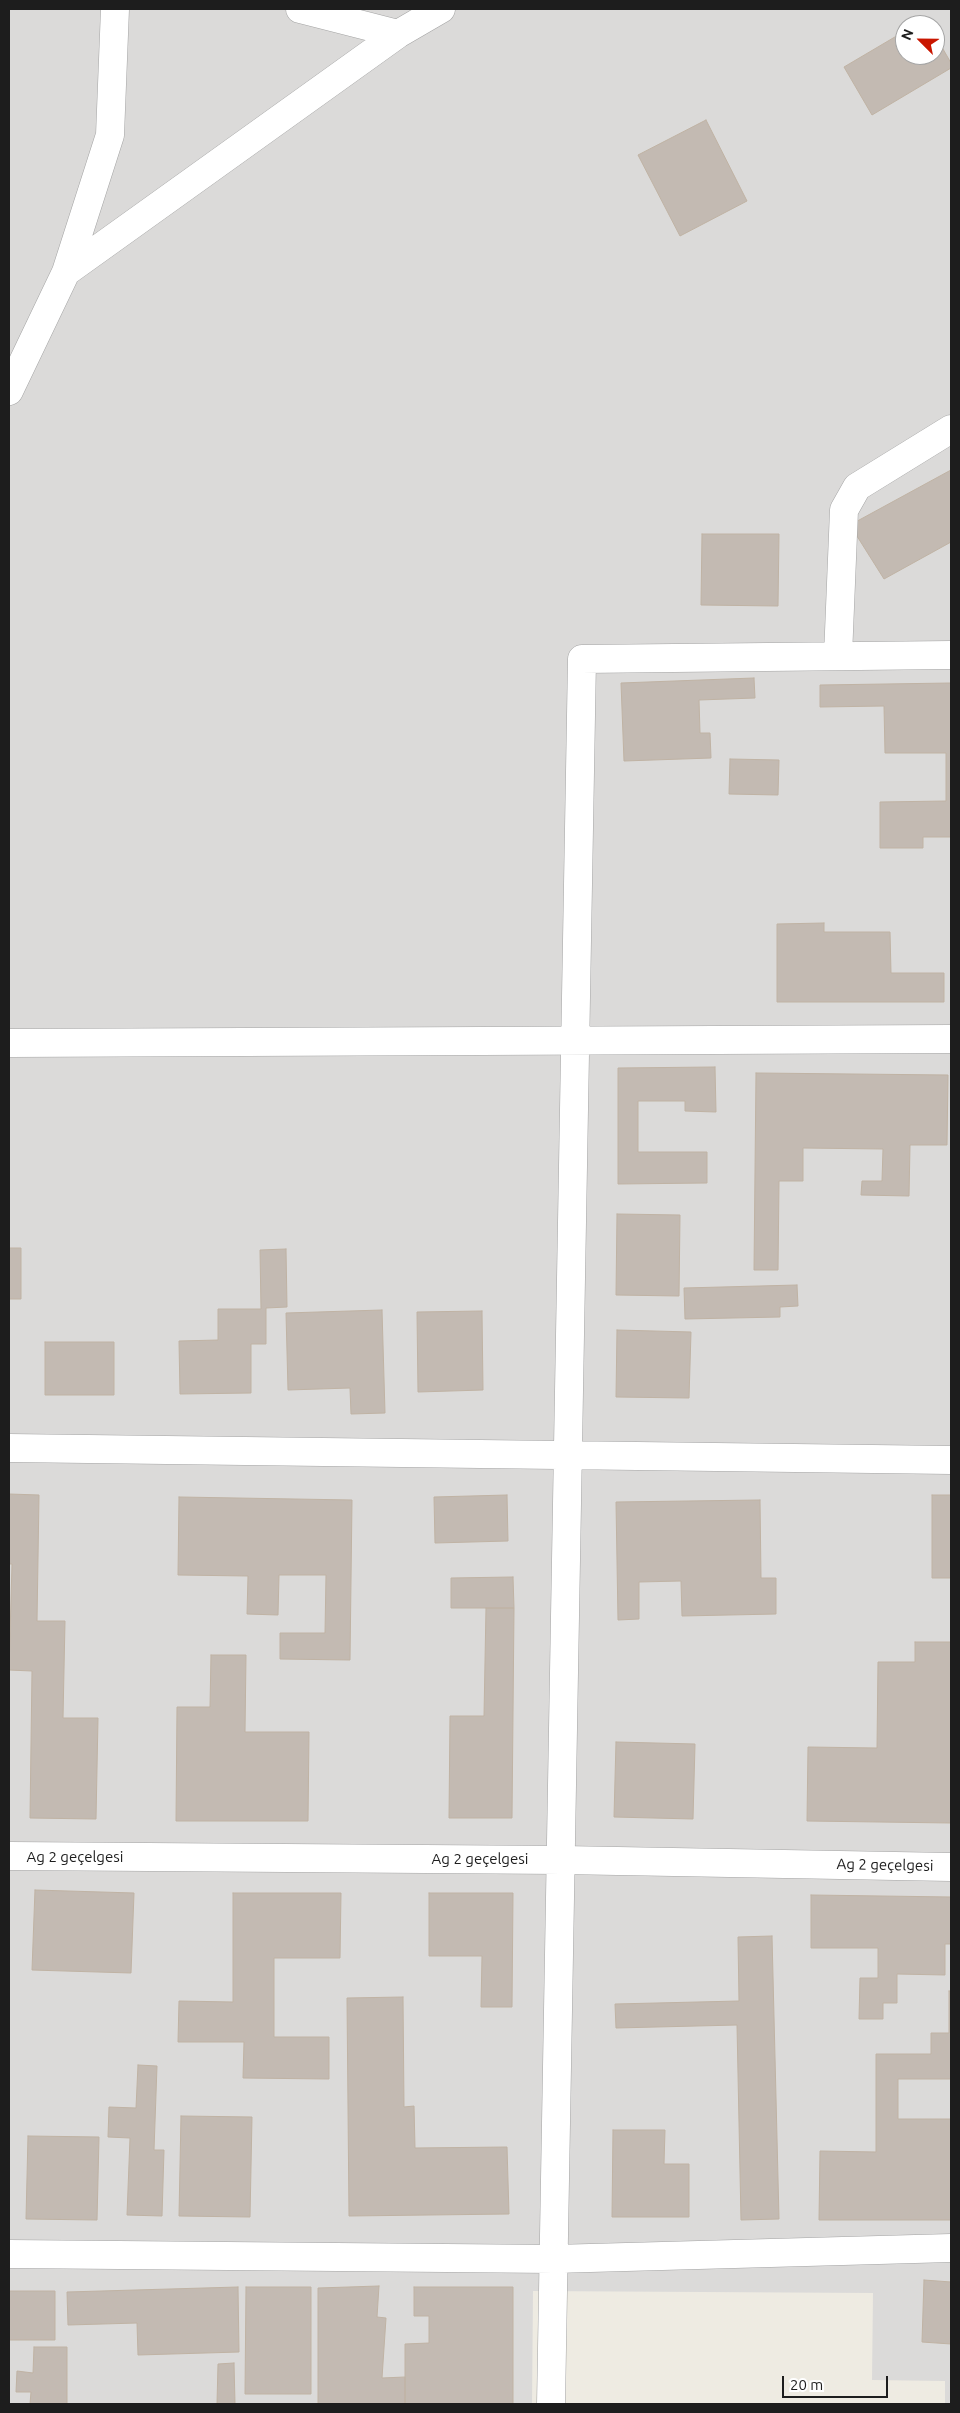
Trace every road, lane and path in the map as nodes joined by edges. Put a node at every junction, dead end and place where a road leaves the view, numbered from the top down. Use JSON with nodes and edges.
{"nodes":[{"id":1,"x":115,"y":9,"type":"edge"},
{"id":2,"x":300,"y":9,"type":"edge"},
{"id":3,"x":441,"y":9,"type":"edge"},
{"id":4,"x":398,"y":34,"type":"junction"},
{"id":5,"x":66,"y":272,"type":"junction"},
{"id":6,"x":9,"y":391,"type":"edge"},
{"id":7,"x":951,"y":429,"type":"edge"},
{"id":8,"x":951,"y":655,"type":"edge"},
{"id":9,"x":838,"y":656,"type":"junction"},
{"id":10,"x":576,"y":1039,"type":"junction"},
{"id":11,"x":951,"y":1039,"type":"edge"},
{"id":12,"x":9,"y":1043,"type":"edge"},
{"id":13,"x":9,"y":1448,"type":"edge"},
{"id":14,"x":569,"y":1456,"type":"junction"},
{"id":15,"x":951,"y":1460,"type":"edge"},
{"id":16,"x":9,"y":1856,"type":"edge"},
{"id":17,"x":562,"y":1860,"type":"junction"},
{"id":18,"x":951,"y":1867,"type":"edge"},
{"id":19,"x":951,"y":2248,"type":"edge"},
{"id":20,"x":9,"y":2254,"type":"edge"},
{"id":21,"x":554,"y":2259,"type":"junction"},
{"id":22,"x":551,"y":2404,"type":"edge"}],
"edges":[{"from":1,"to":5,"type":"street"},
{"from":2,"to":4,"type":"street"},
{"from":3,"to":4,"type":"street"},
{"from":4,"to":5,"type":"street"},
{"from":5,"to":6,"type":"street"},
{"from":7,"to":9,"type":"street"},
{"from":8,"to":9,"type":"street"},
{"from":9,"to":10,"type":"street"},
{"from":10,"to":11,"type":"street"},
{"from":10,"to":12,"type":"street"},
{"from":10,"to":14,"type":"street"},
{"from":13,"to":14,"type":"street"},
{"from":14,"to":15,"type":"street"},
{"from":14,"to":17,"type":"street"},
{"from":16,"to":17,"type":"street","name":"Ag 2 geçelgesi"},
{"from":17,"to":18,"type":"street","name":"Ag 2 geçelgesi"},
{"from":17,"to":21,"type":"street"},
{"from":19,"to":21,"type":"street"},
{"from":20,"to":21,"type":"street"},
{"from":21,"to":22,"type":"street"}]}
